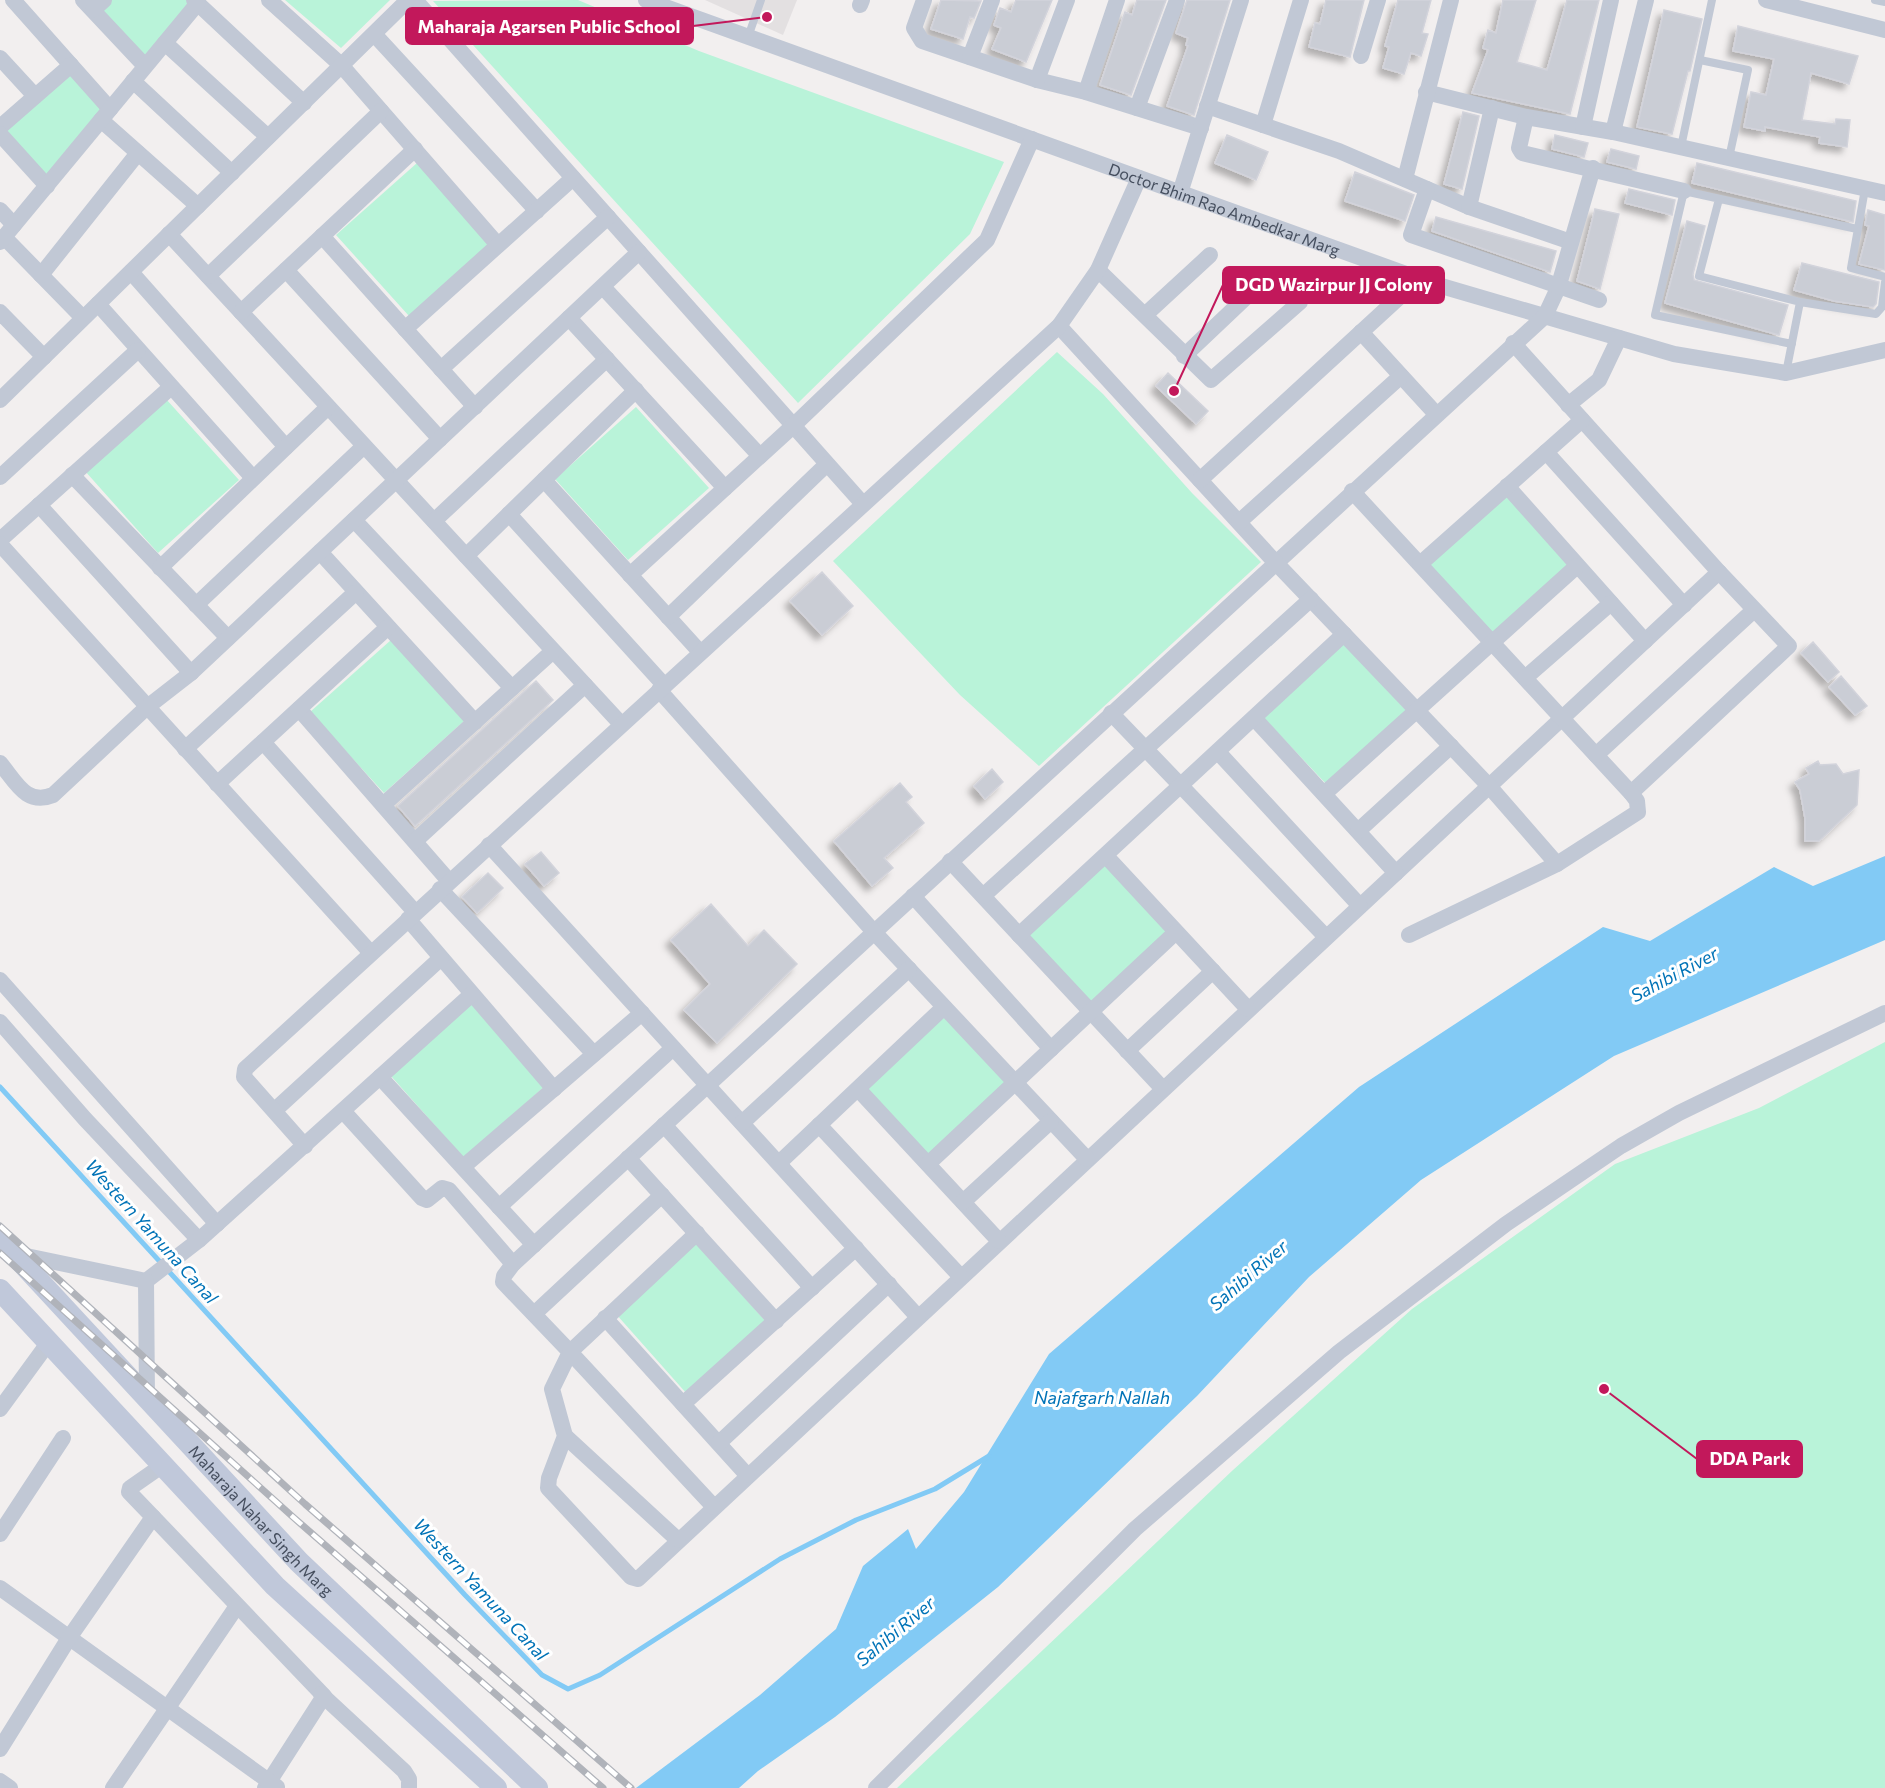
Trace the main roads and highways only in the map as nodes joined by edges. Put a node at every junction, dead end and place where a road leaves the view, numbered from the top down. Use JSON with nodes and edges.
{"nodes":[{"id":1,"x":6,"y":1246,"type":"edge"},
{"id":2,"x":0,"y":1290,"type":"edge"},
{"id":3,"x":496,"y":1788,"type":"edge"},
{"id":4,"x":537,"y":1788,"type":"edge"}],
"edges":[{"from":1,"to":4,"type":"main road","name":"Maharaja Nahar Singh Marg"},
{"from":2,"to":3,"type":"main road","name":"Maharaja Nahar Singh Marg"}]}
